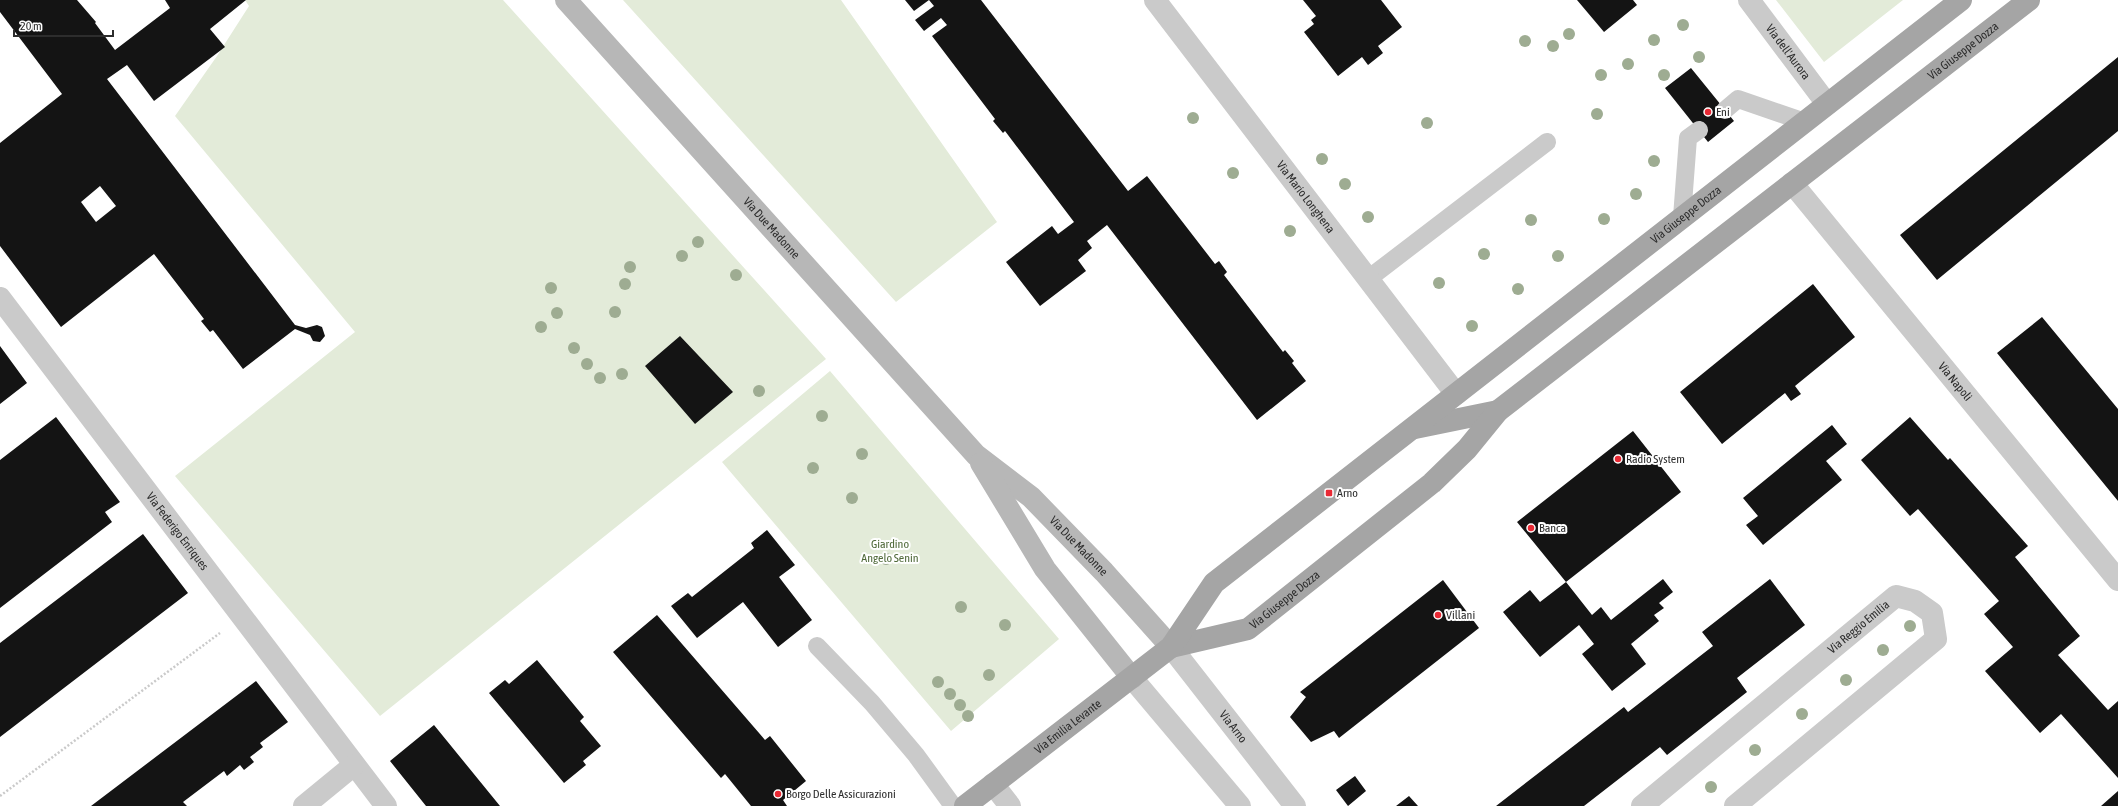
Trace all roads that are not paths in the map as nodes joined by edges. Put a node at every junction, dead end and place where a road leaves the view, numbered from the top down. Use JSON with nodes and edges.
{"nodes":[{"id":1,"x":566,"y":0,"type":"edge"},
{"id":2,"x":1155,"y":0,"type":"edge"},
{"id":3,"x":1749,"y":0,"type":"edge"},
{"id":4,"x":1961,"y":0,"type":"edge"},
{"id":5,"x":2029,"y":0,"type":"edge"},
{"id":6,"x":1827,"y":104,"type":"junction"},
{"id":7,"x":1724,"y":110,"type":"dead end"},
{"id":8,"x":1805,"y":122,"type":"junction"},
{"id":9,"x":1699,"y":130,"type":"dead end"},
{"id":10,"x":1547,"y":142,"type":"dead end"},
{"id":11,"x":1792,"y":184,"type":"junction"},
{"id":12,"x":1682,"y":217,"type":"junction"},
{"id":13,"x":1368,"y":278,"type":"junction"},
{"id":14,"x":0,"y":298,"type":"edge"},
{"id":15,"x":1456,"y":394,"type":"junction"},
{"id":16,"x":1498,"y":412,"type":"junction"},
{"id":17,"x":1410,"y":429,"type":"junction"},
{"id":18,"x":976,"y":456,"type":"junction"},
{"id":19,"x":2118,"y":580,"type":"edge"},
{"id":20,"x":817,"y":646,"type":"dead end"},
{"id":21,"x":1171,"y":647,"type":"junction"},
{"id":22,"x":1132,"y":678,"type":"junction"},
{"id":23,"x":354,"y":765,"type":"junction"},
{"id":24,"x":993,"y":784,"type":"junction"},
{"id":25,"x":304,"y":806,"type":"edge"},
{"id":26,"x":386,"y":806,"type":"edge"},
{"id":27,"x":953,"y":806,"type":"edge"},
{"id":28,"x":965,"y":806,"type":"edge"},
{"id":29,"x":1010,"y":806,"type":"edge"},
{"id":30,"x":1240,"y":806,"type":"edge"},
{"id":31,"x":1295,"y":806,"type":"edge"},
{"id":32,"x":1642,"y":806,"type":"edge"},
{"id":33,"x":1735,"y":806,"type":"edge"}],
"edges":[{"from":1,"to":18,"type":"main road","name":"Via Due Madonne"},
{"from":2,"to":13,"type":"street","name":"Via Mario Longhena"},
{"from":3,"to":6,"type":"street","name":"Via dell'Aurora"},
{"from":4,"to":6,"type":"main road","name":"Via Giuseppe Dozza"},
{"from":5,"to":11,"type":"main road","name":"Via Giuseppe Dozza"},
{"from":6,"to":8,"type":"main road","name":"Via Giuseppe Dozza"},
{"from":7,"to":8,"type":"lane"},
{"from":8,"to":12,"type":"main road","name":"Via Giuseppe Dozza"},
{"from":9,"to":12,"type":"lane"},
{"from":10,"to":13,"type":"lane"},
{"from":11,"to":16,"type":"main road","name":"Via Giuseppe Dozza"},
{"from":11,"to":19,"type":"street","name":"Via Napoli"},
{"from":12,"to":15,"type":"main road","name":"Via Giuseppe Dozza"},
{"from":13,"to":15,"type":"street","name":"Via Mario Longhena"},
{"from":14,"to":23,"type":"street","name":"Via Federigo Enriques"},
{"from":15,"to":17,"type":"main road","name":"Via Giuseppe Dozza"},
{"from":16,"to":17,"type":"main road","name":"Via Giuseppe Dozza"},
{"from":16,"to":21,"type":"main road","name":"Via Giuseppe Dozza"},
{"from":17,"to":21,"type":"main road","name":"Via Giuseppe Dozza"},
{"from":18,"to":21,"type":"main road","name":"Via Due Madonne"},
{"from":18,"to":22,"type":"main road","name":"Via Due Madonne"},
{"from":20,"to":27,"type":"lane"},
{"from":21,"to":22,"type":"main road","name":"Via Emilia Levante"},
{"from":21,"to":31,"type":"street","name":"Via Arno"},
{"from":22,"to":24,"type":"main road","name":"Via Emilia Levante"},
{"from":22,"to":30,"type":"street"},
{"from":23,"to":25,"type":"street"},
{"from":23,"to":26,"type":"street","name":"Via Federigo Enriques"},
{"from":24,"to":28,"type":"main road","name":"Via Emilia Levante"},
{"from":24,"to":29,"type":"street"},
{"from":32,"to":33,"type":"street","name":"Via Reggio Emilia"}]}
